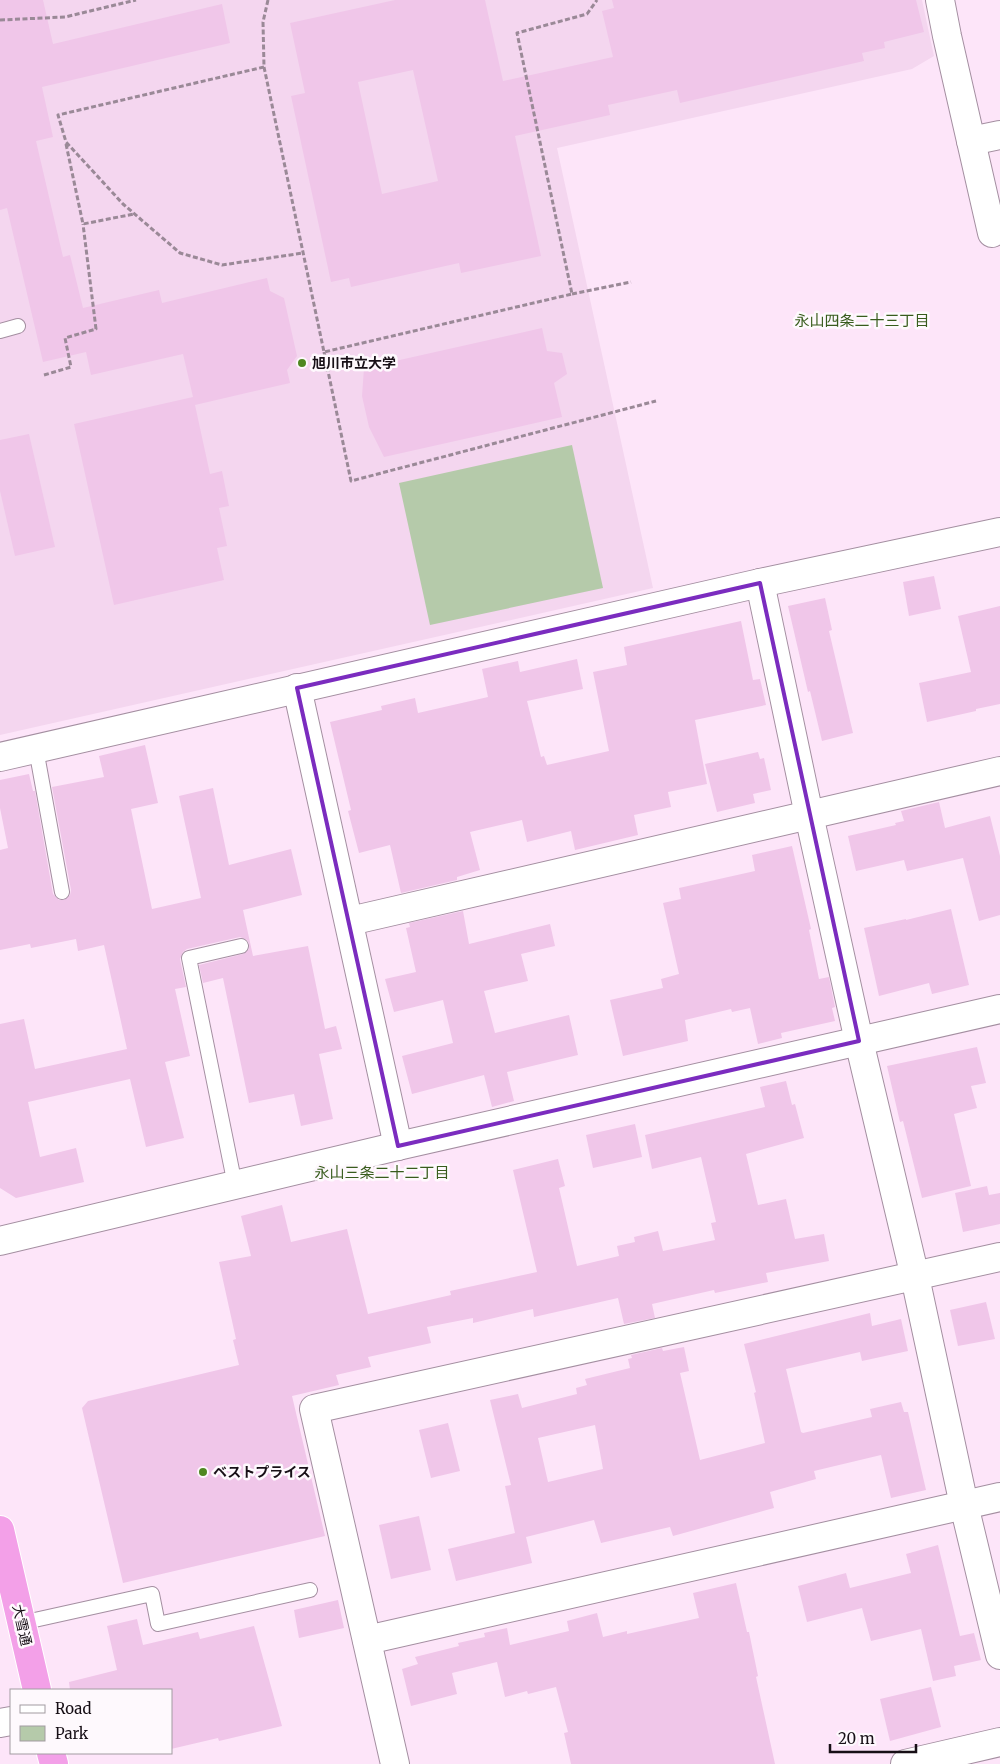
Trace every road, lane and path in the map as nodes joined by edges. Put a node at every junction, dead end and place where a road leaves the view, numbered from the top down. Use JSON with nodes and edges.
{"nodes":[{"id":1,"x":136,"y":0,"type":"edge"},
{"id":2,"x":268,"y":0,"type":"edge"},
{"id":3,"x":598,"y":0,"type":"edge"},
{"id":4,"x":940,"y":0,"type":"edge"},
{"id":5,"x":0,"y":20,"type":"edge"},
{"id":6,"x":264,"y":67,"type":"junction"},
{"id":7,"x":1000,"y":135,"type":"edge"},
{"id":8,"x":971,"y":141,"type":"junction"},
{"id":9,"x":66,"y":142,"type":"junction"},
{"id":10,"x":134,"y":213,"type":"junction"},
{"id":11,"x":83,"y":224,"type":"junction"},
{"id":12,"x":992,"y":233,"type":"dead end"},
{"id":13,"x":303,"y":253,"type":"junction"},
{"id":14,"x":631,"y":282,"type":"dead end"},
{"id":15,"x":572,"y":294,"type":"junction"},
{"id":16,"x":18,"y":326,"type":"dead end"},
{"id":17,"x":0,"y":330,"type":"edge"},
{"id":18,"x":324,"y":352,"type":"junction"},
{"id":19,"x":44,"y":374,"type":"dead end"},
{"id":20,"x":656,"y":401,"type":"dead end"},
{"id":21,"x":1000,"y":532,"type":"edge"},
{"id":22,"x":760,"y":584,"type":"junction"},
{"id":23,"x":297,"y":688,"type":"junction"},
{"id":24,"x":36,"y":749,"type":"junction"},
{"id":25,"x":0,"y":757,"type":"edge"},
{"id":26,"x":1000,"y":772,"type":"edge"},
{"id":27,"x":809,"y":815,"type":"junction"},
{"id":28,"x":62,"y":892,"type":"dead end"},
{"id":29,"x":350,"y":921,"type":"junction"},
{"id":30,"x":241,"y":946,"type":"dead end"},
{"id":31,"x":1000,"y":1009,"type":"edge"},
{"id":32,"x":859,"y":1041,"type":"junction"},
{"id":33,"x":398,"y":1146,"type":"junction"},
{"id":34,"x":235,"y":1185,"type":"junction"},
{"id":35,"x":0,"y":1241,"type":"edge"},
{"id":36,"x":1000,"y":1257,"type":"edge"},
{"id":37,"x":915,"y":1277,"type":"junction"},
{"id":38,"x":1000,"y":1497,"type":"edge"},
{"id":39,"x":964,"y":1505,"type":"junction"},
{"id":40,"x":0,"y":1530,"type":"edge"},
{"id":41,"x":310,"y":1590,"type":"dead end"},
{"id":42,"x":21,"y":1623,"type":"junction"},
{"id":43,"x":367,"y":1640,"type":"junction"},
{"id":44,"x":1000,"y":1655,"type":"edge"},
{"id":45,"x":37,"y":1689,"type":"edge"},
{"id":46,"x":1000,"y":1742,"type":"edge"},
{"id":47,"x":395,"y":1764,"type":"edge"},
{"id":48,"x":905,"y":1764,"type":"edge"}],
"edges":[{"from":1,"to":5,"type":"path"},
{"from":2,"to":6,"type":"path"},
{"from":3,"to":15,"type":"path"},
{"from":4,"to":8,"type":"street"},
{"from":6,"to":9,"type":"path"},
{"from":6,"to":13,"type":"path"},
{"from":7,"to":8,"type":"street"},
{"from":8,"to":12,"type":"street"},
{"from":9,"to":10,"type":"path"},
{"from":9,"to":11,"type":"path"},
{"from":10,"to":11,"type":"path"},
{"from":10,"to":13,"type":"path"},
{"from":11,"to":19,"type":"path"},
{"from":13,"to":18,"type":"path"},
{"from":14,"to":15,"type":"path"},
{"from":15,"to":18,"type":"path"},
{"from":16,"to":17,"type":"lane"},
{"from":18,"to":20,"type":"path"},
{"from":21,"to":22,"type":"street"},
{"from":22,"to":23,"type":"street"},
{"from":22,"to":27,"type":"street"},
{"from":23,"to":24,"type":"street"},
{"from":23,"to":29,"type":"street"},
{"from":24,"to":25,"type":"street"},
{"from":24,"to":28,"type":"lane"},
{"from":26,"to":27,"type":"street"},
{"from":27,"to":29,"type":"street"},
{"from":27,"to":32,"type":"street"},
{"from":29,"to":33,"type":"street"},
{"from":30,"to":34,"type":"lane"},
{"from":31,"to":32,"type":"street"},
{"from":32,"to":33,"type":"street"},
{"from":32,"to":37,"type":"street"},
{"from":33,"to":34,"type":"street"},
{"from":34,"to":35,"type":"street"},
{"from":36,"to":37,"type":"street"},
{"from":37,"to":39,"type":"street"},
{"from":37,"to":43,"type":"street"},
{"from":38,"to":39,"type":"street"},
{"from":39,"to":43,"type":"street"},
{"from":39,"to":44,"type":"street"},
{"from":40,"to":42,"type":"highway","name":"大雪通"},
{"from":41,"to":42,"type":"lane"},
{"from":42,"to":45,"type":"highway","name":"大雪通"},
{"from":43,"to":47,"type":"street"},
{"from":46,"to":48,"type":"street"}]}
